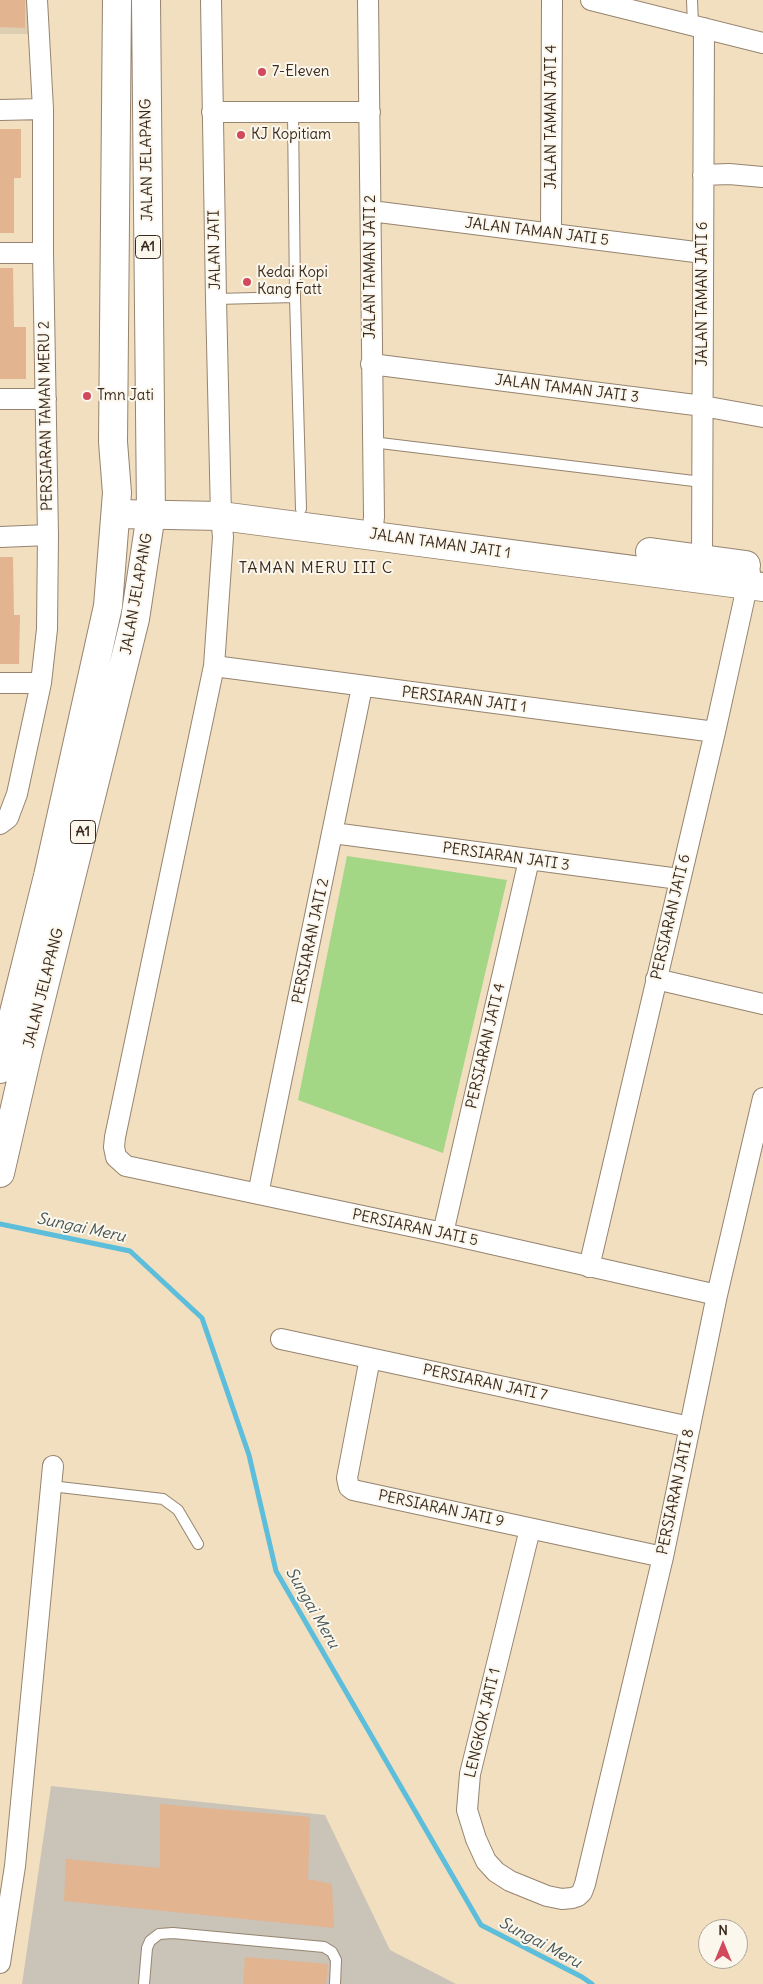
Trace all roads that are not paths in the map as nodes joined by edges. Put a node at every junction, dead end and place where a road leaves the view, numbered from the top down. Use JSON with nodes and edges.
{"nodes":[{"id":1,"x":37,"y":0,"type":"edge"},
{"id":2,"x":117,"y":0,"type":"edge"},
{"id":3,"x":146,"y":0,"type":"edge"},
{"id":4,"x":211,"y":0,"type":"edge"},
{"id":5,"x":368,"y":0,"type":"edge"},
{"id":6,"x":552,"y":0,"type":"edge"},
{"id":7,"x":591,"y":0,"type":"edge"},
{"id":8,"x":692,"y":0,"type":"edge"},
{"id":9,"x":698,"y":27,"type":"junction"},
{"id":10,"x":763,"y":43,"type":"edge"},
{"id":11,"x":43,"y":109,"type":"junction"},
{"id":12,"x":0,"y":110,"type":"edge"},
{"id":13,"x":212,"y":112,"type":"junction"},
{"id":14,"x":293,"y":112,"type":"junction"},
{"id":15,"x":370,"y":112,"type":"junction"},
{"id":16,"x":703,"y":175,"type":"junction"},
{"id":17,"x":763,"y":178,"type":"edge"},
{"id":18,"x":371,"y":211,"type":"junction"},
{"id":19,"x":551,"y":234,"type":"junction"},
{"id":20,"x":0,"y":253,"type":"edge"},
{"id":21,"x":44,"y":253,"type":"junction"},
{"id":22,"x":703,"y":253,"type":"junction"},
{"id":23,"x":295,"y":298,"type":"junction"},
{"id":24,"x":216,"y":299,"type":"junction"},
{"id":25,"x":371,"y":364,"type":"junction"},
{"id":26,"x":0,"y":399,"type":"edge"},
{"id":27,"x":46,"y":399,"type":"junction"},
{"id":28,"x":702,"y":406,"type":"junction"},
{"id":29,"x":763,"y":417,"type":"edge"},
{"id":30,"x":372,"y":442,"type":"junction"},
{"id":31,"x":702,"y":482,"type":"junction"},
{"id":32,"x":117,"y":503,"type":"junction"},
{"id":33,"x":150,"y":504,"type":"junction"},
{"id":34,"x":221,"y":508,"type":"junction"},
{"id":35,"x":301,"y":509,"type":"junction"},
{"id":36,"x":373,"y":526,"type":"junction"},
{"id":37,"x":48,"y":535,"type":"junction"},
{"id":38,"x":0,"y":537,"type":"edge"},
{"id":39,"x":702,"y":559,"type":"junction"},
{"id":40,"x":756,"y":576,"type":"edge"},
{"id":41,"x":214,"y":666,"type":"junction"},
{"id":42,"x":0,"y":683,"type":"edge"},
{"id":43,"x":41,"y":683,"type":"junction"},
{"id":44,"x":362,"y":687,"type":"junction"},
{"id":45,"x":715,"y":732,"type":"junction"},
{"id":46,"x":0,"y":824,"type":"edge"},
{"id":47,"x":333,"y":833,"type":"junction"},
{"id":48,"x":529,"y":860,"type":"junction"},
{"id":49,"x":679,"y":879,"type":"junction"},
{"id":50,"x":656,"y":979,"type":"junction"},
{"id":51,"x":763,"y":1004,"type":"edge"},
{"id":52,"x":0,"y":1069,"type":"edge"},
{"id":53,"x":763,"y":1098,"type":"edge"},
{"id":54,"x":116,"y":1157,"type":"joint"},
{"id":55,"x":3,"y":1161,"type":"edge"},
{"id":56,"x":258,"y":1194,"type":"junction"},
{"id":57,"x":444,"y":1233,"type":"junction"},
{"id":58,"x":589,"y":1267,"type":"junction"},
{"id":59,"x":717,"y":1295,"type":"junction"},
{"id":60,"x":281,"y":1339,"type":"dead end"},
{"id":61,"x":370,"y":1358,"type":"junction"},
{"id":62,"x":690,"y":1427,"type":"junction"},
{"id":63,"x":52,"y":1476,"type":"joint"},
{"id":64,"x":530,"y":1529,"type":"junction"},
{"id":65,"x":198,"y":1544,"type":"dead end"},
{"id":66,"x":663,"y":1557,"type":"junction"},
{"id":67,"x":585,"y":1884,"type":"joint"},
{"id":68,"x":0,"y":1963,"type":"edge"},
{"id":69,"x":144,"y":1984,"type":"edge"},
{"id":70,"x":335,"y":1984,"type":"edge"}],
"edges":[{"from":1,"to":11,"type":"street","name":"PERSIARAN TAMAN MERU 2"},
{"from":2,"to":32,"type":"main road","name":"JALAN JELAPANG","number":"A1"},
{"from":3,"to":33,"type":"main road","name":"JALAN JELAPANG","number":"A1"},
{"from":4,"to":13,"type":"street","name":"JALAN JATI"},
{"from":5,"to":15,"type":"street","name":"JALAN TAMAN JATI 2"},
{"from":6,"to":19,"type":"street","name":"JALAN TAMAN JATI 4"},
{"from":7,"to":9,"type":"street"},
{"from":8,"to":9,"type":"lane"},
{"from":9,"to":10,"type":"street"},
{"from":9,"to":16,"type":"street","name":"JALAN TAMAN JATI 6"},
{"from":11,"to":12,"type":"street"},
{"from":11,"to":21,"type":"street","name":"PERSIARAN TAMAN MERU 2"},
{"from":13,"to":14,"type":"street"},
{"from":13,"to":24,"type":"street","name":"JALAN JATI"},
{"from":14,"to":15,"type":"street"},
{"from":14,"to":23,"type":"lane"},
{"from":15,"to":18,"type":"street","name":"JALAN TAMAN JATI 2"},
{"from":16,"to":17,"type":"street"},
{"from":16,"to":22,"type":"street","name":"JALAN TAMAN JATI 6"},
{"from":18,"to":19,"type":"street","name":"JALAN TAMAN JATI 5"},
{"from":18,"to":25,"type":"street","name":"JALAN TAMAN JATI 2"},
{"from":19,"to":22,"type":"street","name":"JALAN TAMAN JATI 5"},
{"from":20,"to":21,"type":"street"},
{"from":21,"to":27,"type":"street","name":"PERSIARAN TAMAN MERU 2"},
{"from":22,"to":28,"type":"street","name":"JALAN TAMAN JATI 6"},
{"from":23,"to":24,"type":"lane"},
{"from":23,"to":35,"type":"lane"},
{"from":24,"to":34,"type":"street","name":"JALAN JATI"},
{"from":25,"to":28,"type":"street","name":"JALAN TAMAN JATI 3"},
{"from":25,"to":30,"type":"street","name":"JALAN TAMAN JATI 2"},
{"from":26,"to":27,"type":"street"},
{"from":27,"to":37,"type":"street","name":"PERSIARAN TAMAN MERU 2"},
{"from":28,"to":29,"type":"street","name":"JALAN TAMAN JATI 3"},
{"from":28,"to":31,"type":"street","name":"JALAN TAMAN JATI 6"},
{"from":30,"to":31,"type":"lane"},
{"from":30,"to":36,"type":"street","name":"JALAN TAMAN JATI 2"},
{"from":31,"to":39,"type":"street","name":"JALAN TAMAN JATI 6"},
{"from":32,"to":33,"type":"main road","name":"JALAN TAMAN JATI 1"},
{"from":32,"to":52,"type":"main road","name":"JALAN JELAPANG","number":"A1"},
{"from":33,"to":34,"type":"main road","name":"JALAN TAMAN JATI 1"},
{"from":33,"to":55,"type":"main road","name":"JALAN JELAPANG","number":"A1"},
{"from":34,"to":35,"type":"main road","name":"JALAN TAMAN JATI 1"},
{"from":34,"to":36,"type":"main road","name":"JALAN TAMAN JATI 1"},
{"from":34,"to":41,"type":"street","name":"JALAN JATI"},
{"from":35,"to":36,"type":"main road","name":"JALAN TAMAN JATI 1"},
{"from":36,"to":39,"type":"main road","name":"JALAN TAMAN JATI 1"},
{"from":36,"to":40,"type":"main road","name":"JALAN TAMAN JATI 1"},
{"from":37,"to":38,"type":"street"},
{"from":37,"to":43,"type":"street","name":"PERSIARAN TAMAN MERU 2"},
{"from":39,"to":40,"type":"main road","name":"JALAN TAMAN JATI 1"},
{"from":40,"to":45,"type":"street","name":"PERSIARAN JATI 6"},
{"from":41,"to":44,"type":"street","name":"PERSIARAN JATI 1"},
{"from":41,"to":54,"type":"street","name":"JALAN JATI"},
{"from":42,"to":43,"type":"street"},
{"from":43,"to":46,"type":"street","name":"PERSIARAN TAMAN MERU 2"},
{"from":44,"to":45,"type":"street","name":"PERSIARAN JATI 1"},
{"from":44,"to":47,"type":"street","name":"PERSIARAN JATI 2"},
{"from":45,"to":49,"type":"street","name":"PERSIARAN JATI 6"},
{"from":47,"to":48,"type":"street","name":"PERSIARAN JATI 3"},
{"from":47,"to":56,"type":"street","name":"PERSIARAN JATI 2"},
{"from":48,"to":49,"type":"street","name":"PERSIARAN JATI 3"},
{"from":48,"to":57,"type":"street","name":"PERSIARAN JATI 4"},
{"from":49,"to":50,"type":"street","name":"PERSIARAN JATI 6"},
{"from":50,"to":51,"type":"street"},
{"from":50,"to":58,"type":"street","name":"PERSIARAN JATI 6"},
{"from":53,"to":59,"type":"street","name":"PERSIARAN JATI 8"},
{"from":54,"to":56,"type":"street","name":"PERSIARAN JATI 5"},
{"from":56,"to":57,"type":"street","name":"PERSIARAN JATI 5"},
{"from":57,"to":58,"type":"street","name":"PERSIARAN JATI 5"},
{"from":58,"to":59,"type":"street","name":"PERSIARAN JATI 5"},
{"from":59,"to":62,"type":"street","name":"PERSIARAN JATI 8"},
{"from":60,"to":61,"type":"street","name":"PERSIARAN JATI 7"},
{"from":61,"to":62,"type":"street","name":"PERSIARAN JATI 7"},
{"from":61,"to":64,"type":"street","name":"PERSIARAN JATI 9"},
{"from":62,"to":66,"type":"street","name":"PERSIARAN JATI 8"},
{"from":63,"to":65,"type":"lane"},
{"from":63,"to":68,"type":"street"},
{"from":64,"to":66,"type":"street","name":"PERSIARAN JATI 9"},
{"from":64,"to":67,"type":"street","name":"LENGKOK JATI 1"},
{"from":66,"to":67,"type":"street","name":"PERSIARAN JATI 8"},
{"from":69,"to":70,"type":"lane"}]}
